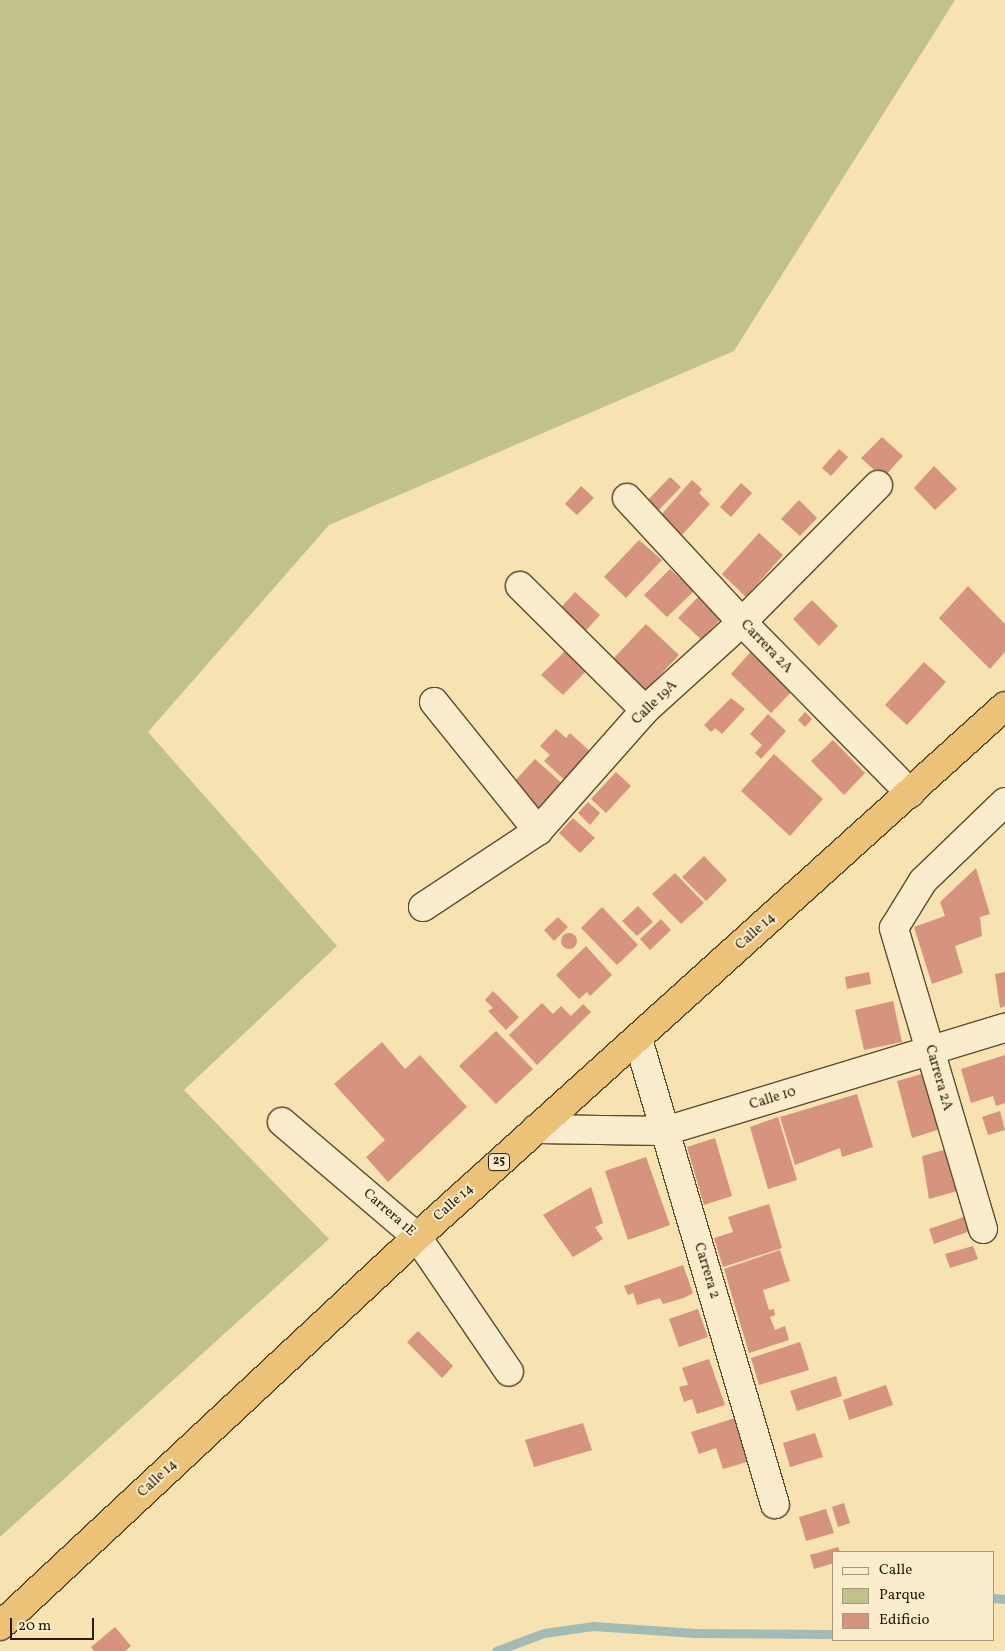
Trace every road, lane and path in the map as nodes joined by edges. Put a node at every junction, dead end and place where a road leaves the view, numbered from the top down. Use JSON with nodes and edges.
{"nodes":[{"id":1,"x":878,"y":485,"type":"dead end"},
{"id":2,"x":627,"y":498,"type":"dead end"},
{"id":3,"x":520,"y":586,"type":"dead end"},
{"id":4,"x":742,"y":622,"type":"junction"},
{"id":5,"x":434,"y":702,"type":"dead end"},
{"id":6,"x":1005,"y":706,"type":"edge"},
{"id":7,"x":645,"y":710,"type":"junction"},
{"id":8,"x":910,"y":793,"type":"junction"},
{"id":9,"x":1005,"y":802,"type":"edge"},
{"id":10,"x":538,"y":831,"type":"junction"},
{"id":11,"x":423,"y":907,"type":"dead end"},
{"id":12,"x":1005,"y":1028,"type":"edge"},
{"id":13,"x":638,"y":1039,"type":"junction"},
{"id":14,"x":930,"y":1051,"type":"junction"},
{"id":15,"x":282,"y":1122,"type":"dead end"},
{"id":16,"x":536,"y":1129,"type":"junction"},
{"id":17,"x":665,"y":1131,"type":"junction"},
{"id":18,"x":982,"y":1229,"type":"dead end"},
{"id":19,"x":417,"y":1237,"type":"junction"},
{"id":20,"x":509,"y":1372,"type":"dead end"},
{"id":21,"x":775,"y":1504,"type":"dead end"},
{"id":22,"x":0,"y":1626,"type":"edge"}],
"edges":[{"from":1,"to":4,"type":"street","name":"Calle 19A"},
{"from":2,"to":4,"type":"street","name":"Carrera 2A"},
{"from":3,"to":7,"type":"street"},
{"from":4,"to":7,"type":"street","name":"Calle 19A"},
{"from":4,"to":8,"type":"street","name":"Carrera 2A"},
{"from":5,"to":10,"type":"street"},
{"from":6,"to":8,"type":"highway","name":"Calle 14","number":"25"},
{"from":7,"to":10,"type":"street","name":"Calle 19A"},
{"from":8,"to":13,"type":"highway","name":"Calle 14","number":"25"},
{"from":9,"to":14,"type":"street","name":"Carrera 2A"},
{"from":10,"to":11,"type":"street","name":"Calle 19A"},
{"from":12,"to":14,"type":"street","name":"Calle 10"},
{"from":13,"to":16,"type":"highway","name":"Calle 14","number":"25"},
{"from":13,"to":17,"type":"street","name":"Carrera 2"},
{"from":14,"to":17,"type":"street","name":"Calle 10"},
{"from":14,"to":18,"type":"street","name":"Carrera 2A"},
{"from":15,"to":19,"type":"street","name":"Carrera 1E"},
{"from":16,"to":17,"type":"street","name":"Calle 10"},
{"from":16,"to":19,"type":"highway","name":"Calle 14","number":"25"},
{"from":17,"to":21,"type":"street","name":"Carrera 2"},
{"from":19,"to":20,"type":"street","name":"Carrera 1E"},
{"from":19,"to":22,"type":"highway","name":"Calle 14","number":"25"}]}
